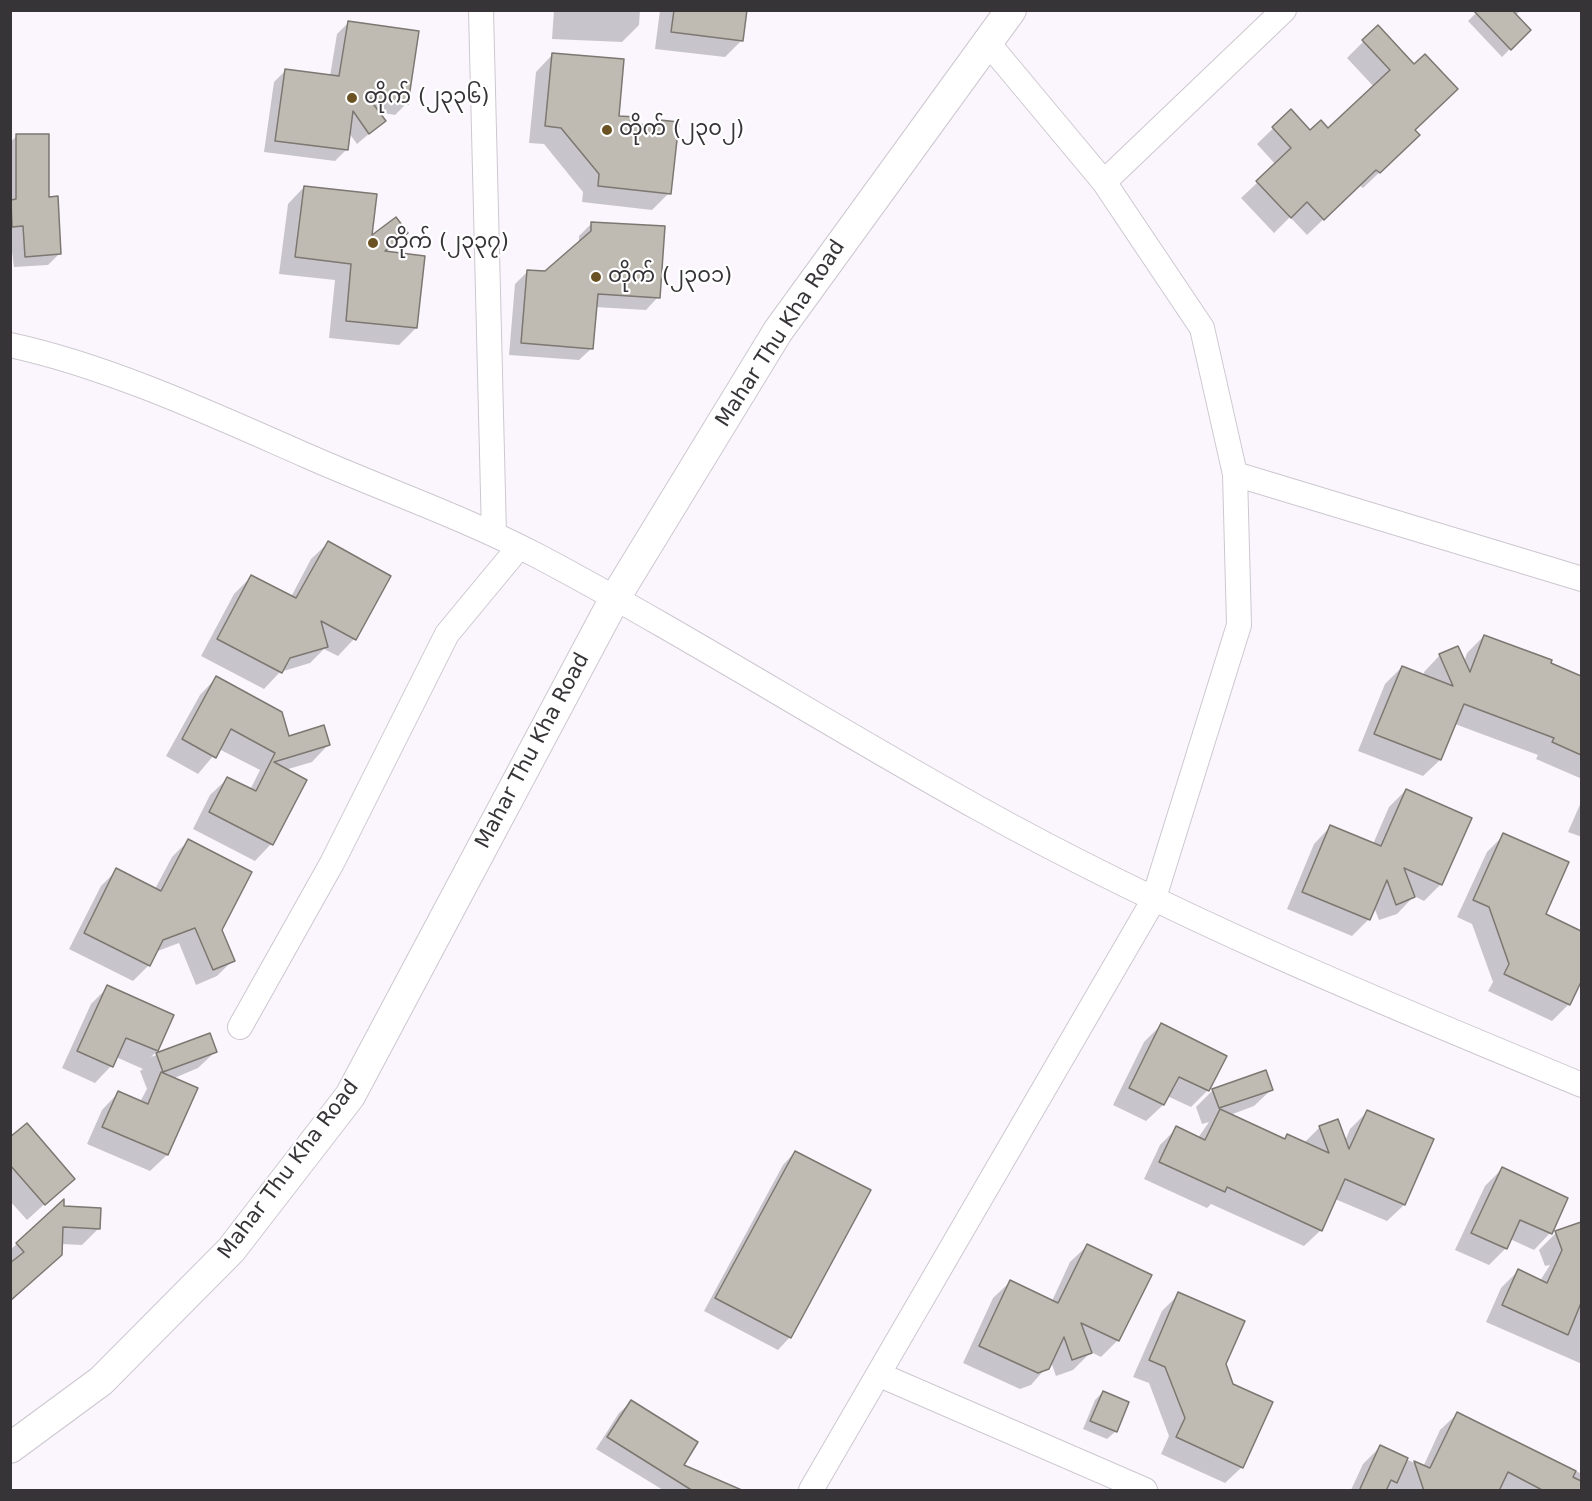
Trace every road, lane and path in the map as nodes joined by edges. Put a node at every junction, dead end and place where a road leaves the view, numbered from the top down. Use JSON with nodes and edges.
{"nodes":[{"id":1,"x":482,"y":10,"type":"edge"},
{"id":2,"x":1011,"y":10,"type":"edge"},
{"id":3,"x":1284,"y":10,"type":"edge"},
{"id":4,"x":988,"y":43,"type":"junction"},
{"id":5,"x":1104,"y":182,"type":"junction"},
{"id":6,"x":10,"y":345,"type":"edge"},
{"id":7,"x":1235,"y":474,"type":"junction"},
{"id":8,"x":494,"y":534,"type":"junction"},
{"id":9,"x":519,"y":547,"type":"junction"},
{"id":10,"x":1581,"y":579,"type":"edge"},
{"id":11,"x":615,"y":598,"type":"junction"},
{"id":12,"x":1153,"y":901,"type":"junction"},
{"id":13,"x":240,"y":1027,"type":"dead end"},
{"id":14,"x":1581,"y":1085,"type":"edge"},
{"id":15,"x":880,"y":1376,"type":"junction"},
{"id":16,"x":10,"y":1448,"type":"edge"},
{"id":17,"x":811,"y":1491,"type":"edge"},
{"id":18,"x":1145,"y":1491,"type":"edge"}],
"edges":[{"from":1,"to":8,"type":"street"},
{"from":2,"to":4,"type":"main road","name":"Mahar Thu Kha Road"},
{"from":3,"to":5,"type":"street"},
{"from":4,"to":5,"type":"street"},
{"from":4,"to":11,"type":"main road","name":"Mahar Thu Kha Road"},
{"from":5,"to":7,"type":"street"},
{"from":6,"to":8,"type":"street"},
{"from":7,"to":10,"type":"street"},
{"from":7,"to":12,"type":"street"},
{"from":8,"to":9,"type":"street"},
{"from":9,"to":11,"type":"street"},
{"from":9,"to":13,"type":"street"},
{"from":11,"to":12,"type":"street"},
{"from":11,"to":16,"type":"main road","name":"Mahar Thu Kha Road"},
{"from":12,"to":14,"type":"street"},
{"from":12,"to":15,"type":"street"},
{"from":15,"to":17,"type":"street"},
{"from":15,"to":18,"type":"street"}]}
